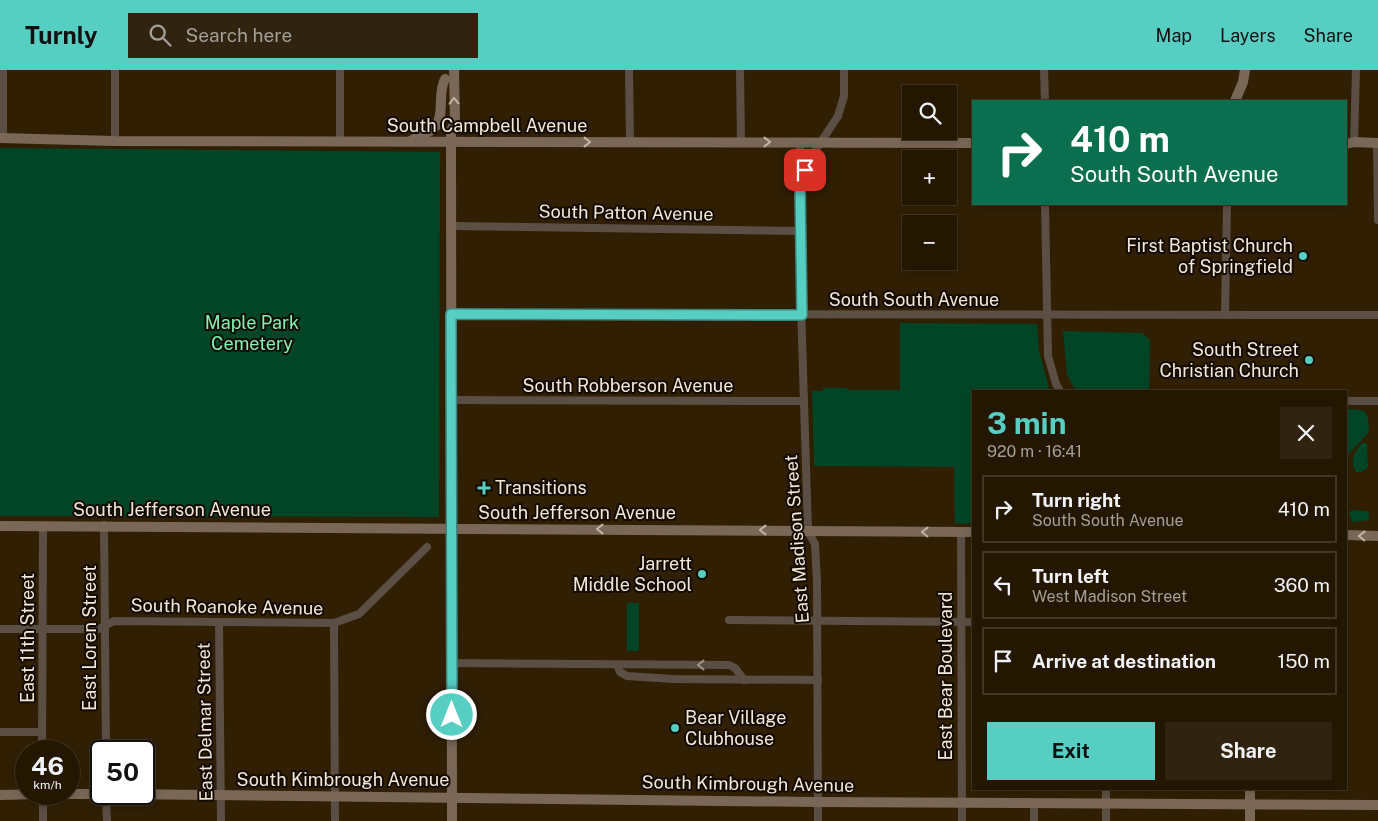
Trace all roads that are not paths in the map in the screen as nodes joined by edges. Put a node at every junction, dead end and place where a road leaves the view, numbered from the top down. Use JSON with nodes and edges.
{"nodes":[{"id":1,"x":3,"y":70,"type":"edge"},
{"id":2,"x":114,"y":70,"type":"edge"},
{"id":3,"x":340,"y":70,"type":"edge"},
{"id":4,"x":454,"y":70,"type":"edge"},
{"id":5,"x":630,"y":70,"type":"edge"},
{"id":6,"x":740,"y":70,"type":"edge"},
{"id":7,"x":844,"y":70,"type":"edge"},
{"id":8,"x":1044,"y":70,"type":"edge"},
{"id":9,"x":1245,"y":70,"type":"edge"},
{"id":10,"x":1356,"y":70,"type":"edge"},
{"id":11,"x":445,"y":75,"type":"edge"},
{"id":12,"x":1045,"y":100,"type":"edge"},
{"id":13,"x":1236,"y":100,"type":"edge"},
{"id":14,"x":451,"y":136,"type":"junction"},
{"id":15,"x":1,"y":138,"type":"edge"},
{"id":16,"x":115,"y":141,"type":"junction"},
{"id":17,"x":340,"y":142,"type":"junction"},
{"id":18,"x":408,"y":142,"type":"junction"},
{"id":19,"x":630,"y":142,"type":"junction"},
{"id":20,"x":741,"y":142,"type":"junction"},
{"id":21,"x":800,"y":142,"type":"junction"},
{"id":22,"x":822,"y":142,"type":"junction"},
{"id":23,"x":972,"y":143,"type":"edge"},
{"id":24,"x":1350,"y":143,"type":"edge"},
{"id":25,"x":1378,"y":143,"type":"edge"},
{"id":26,"x":800,"y":186,"type":"junction"},
{"id":27,"x":1045,"y":205,"type":"edge"},
{"id":28,"x":1226,"y":205,"type":"edge"},
{"id":29,"x":1378,"y":220,"type":"edge"},
{"id":30,"x":451,"y":226,"type":"junction"},
{"id":31,"x":800,"y":231,"type":"junction"},
{"id":32,"x":451,"y":314,"type":"junction"},
{"id":33,"x":802,"y":315,"type":"junction"},
{"id":34,"x":1046,"y":315,"type":"junction"},
{"id":35,"x":1225,"y":315,"type":"junction"},
{"id":36,"x":1378,"y":315,"type":"edge"},
{"id":37,"x":1059,"y":390,"type":"edge"},
{"id":38,"x":451,"y":400,"type":"junction"},
{"id":39,"x":1347,"y":401,"type":"edge"},
{"id":40,"x":1378,"y":401,"type":"edge"},
{"id":41,"x":804,"y":402,"type":"junction"},
{"id":42,"x":104,"y":525,"type":"junction"},
{"id":43,"x":0,"y":526,"type":"edge"},
{"id":44,"x":43,"y":526,"type":"junction"},
{"id":45,"x":451,"y":528,"type":"junction"},
{"id":46,"x":808,"y":530,"type":"junction"},
{"id":47,"x":961,"y":532,"type":"junction"},
{"id":48,"x":972,"y":532,"type":"edge"},
{"id":49,"x":1347,"y":535,"type":"edge"},
{"id":50,"x":1378,"y":536,"type":"edge"},
{"id":51,"x":427,"y":547,"type":"dead end"},
{"id":52,"x":729,"y":620,"type":"dead end"},
{"id":53,"x":818,"y":621,"type":"junction"},
{"id":54,"x":219,"y":622,"type":"junction"},
{"id":55,"x":961,"y":622,"type":"junction"},
{"id":56,"x":972,"y":622,"type":"edge"},
{"id":57,"x":334,"y":623,"type":"junction"},
{"id":58,"x":105,"y":626,"type":"junction"},
{"id":59,"x":0,"y":629,"type":"edge"},
{"id":60,"x":42,"y":629,"type":"junction"},
{"id":61,"x":451,"y":663,"type":"junction"},
{"id":62,"x":617,"y":665,"type":"junction"},
{"id":63,"x":744,"y":680,"type":"junction"},
{"id":64,"x":818,"y":680,"type":"junction"},
{"id":65,"x":0,"y":732,"type":"edge"},
{"id":66,"x":42,"y":732,"type":"junction"},
{"id":67,"x":42,"y":740,"type":"edge"},
{"id":68,"x":106,"y":740,"type":"edge"},
{"id":69,"x":1106,"y":790,"type":"edge"},
{"id":70,"x":1250,"y":790,"type":"edge"},
{"id":71,"x":0,"y":794,"type":"edge"},
{"id":72,"x":15,"y":794,"type":"edge"},
{"id":73,"x":155,"y":795,"type":"edge"},
{"id":74,"x":221,"y":796,"type":"junction"},
{"id":75,"x":334,"y":796,"type":"junction"},
{"id":76,"x":452,"y":797,"type":"junction"},
{"id":77,"x":817,"y":802,"type":"junction"},
{"id":78,"x":962,"y":803,"type":"junction"},
{"id":79,"x":1034,"y":803,"type":"junction"},
{"id":80,"x":1106,"y":804,"type":"junction"},
{"id":81,"x":43,"y":805,"type":"edge"},
{"id":82,"x":106,"y":805,"type":"edge"},
{"id":83,"x":1250,"y":805,"type":"junction"},
{"id":84,"x":1378,"y":805,"type":"edge"},
{"id":85,"x":43,"y":821,"type":"edge"},
{"id":86,"x":106,"y":821,"type":"edge"},
{"id":87,"x":221,"y":821,"type":"edge"},
{"id":88,"x":335,"y":821,"type":"edge"},
{"id":89,"x":452,"y":821,"type":"edge"},
{"id":90,"x":818,"y":821,"type":"edge"},
{"id":91,"x":962,"y":821,"type":"edge"},
{"id":92,"x":1034,"y":821,"type":"edge"},
{"id":93,"x":1106,"y":821,"type":"edge"},
{"id":94,"x":1250,"y":821,"type":"edge"}],
"edges":[{"from":1,"to":15,"type":"street"},
{"from":2,"to":16,"type":"street"},
{"from":3,"to":17,"type":"street"},
{"from":14,"to":4,"type":"main road","one_way":true},
{"from":5,"to":19,"type":"street"},
{"from":6,"to":20,"type":"street"},
{"from":7,"to":22,"type":"street"},
{"from":8,"to":12,"type":"street"},
{"from":9,"to":13,"type":"main road"},
{"from":10,"to":24,"type":"street"},
{"from":11,"to":14,"type":"main road"},
{"from":11,"to":18,"type":"main road"},
{"from":14,"to":18,"type":"main road","name":"South Campbell Avenue"},
{"from":14,"to":19,"type":"main road","name":"South Campbell Avenue","one_way":true},
{"from":14,"to":30,"type":"main road"},
{"from":15,"to":16,"type":"main road","name":"South Campbell Avenue"},
{"from":16,"to":17,"type":"main road","name":"South Campbell Avenue"},
{"from":17,"to":18,"type":"main road","name":"South Campbell Avenue"},
{"from":19,"to":20,"type":"main road","name":"South Campbell Avenue"},
{"from":20,"to":21,"type":"main road","name":"South Campbell Avenue","one_way":true},
{"from":21,"to":22,"type":"main road","name":"South Campbell Avenue"},
{"from":21,"to":26,"type":"street","name":"East Madison Street"},
{"from":22,"to":23,"type":"main road","name":"South Campbell Avenue"},
{"from":22,"to":26,"type":"street"},
{"from":24,"to":25,"type":"main road"},
{"from":25,"to":29,"type":"street"},
{"from":26,"to":31,"type":"street","name":"East Madison Street"},
{"from":27,"to":34,"type":"street"},
{"from":28,"to":35,"type":"street"},
{"from":30,"to":31,"type":"street","name":"South Patton Avenue"},
{"from":30,"to":32,"type":"main road"},
{"from":31,"to":33,"type":"street","name":"East Madison Street"},
{"from":32,"to":33,"type":"street","name":"South South Avenue"},
{"from":32,"to":38,"type":"main road"},
{"from":33,"to":34,"type":"street","name":"South South Avenue"},
{"from":33,"to":41,"type":"street","name":"East Madison Street"},
{"from":34,"to":35,"type":"street","name":"South South Avenue"},
{"from":34,"to":37,"type":"street"},
{"from":35,"to":36,"type":"street","name":"South South Avenue"},
{"from":38,"to":41,"type":"street","name":"South Robberson Avenue"},
{"from":38,"to":45,"type":"main road"},
{"from":39,"to":40,"type":"street"},
{"from":41,"to":46,"type":"street","name":"East Madison Street"},
{"from":42,"to":44,"type":"main road","name":"South Jefferson Avenue"},
{"from":42,"to":45,"type":"main road","name":"South Jefferson Avenue"},
{"from":42,"to":58,"type":"street","name":"East Loren Street"},
{"from":43,"to":44,"type":"main road","name":"South Jefferson Avenue"},
{"from":44,"to":60,"type":"street","name":"East 11th Street"},
{"from":46,"to":45,"type":"main road","name":"South Jefferson Avenue","one_way":true},
{"from":45,"to":61,"type":"main road"},
{"from":47,"to":46,"type":"main road","name":"South Jefferson Avenue","one_way":true},
{"from":46,"to":53,"type":"street","name":"East Madison Street"},
{"from":47,"to":48,"type":"main road","name":"South Jefferson Avenue"},
{"from":47,"to":55,"type":"street","name":"East Bear Boulevard"},
{"from":50,"to":49,"type":"main road","one_way":true},
{"from":51,"to":57,"type":"street","name":"South Roanoke Avenue"},
{"from":52,"to":53,"type":"street"},
{"from":53,"to":55,"type":"street"},
{"from":53,"to":64,"type":"street","name":"East Madison Street"},
{"from":54,"to":57,"type":"street","name":"South Roanoke Avenue"},
{"from":54,"to":58,"type":"street","name":"South Roanoke Avenue"},
{"from":54,"to":74,"type":"street","name":"East Delmar Street"},
{"from":55,"to":56,"type":"street"},
{"from":55,"to":78,"type":"street","name":"East Bear Boulevard"},
{"from":57,"to":75,"type":"street"},
{"from":58,"to":60,"type":"street","name":"South Roanoke Avenue"},
{"from":58,"to":68,"type":"street","name":"East Loren Street"},
{"from":59,"to":60,"type":"street","name":"South Roanoke Avenue"},
{"from":60,"to":66,"type":"street","name":"East 11th Street"},
{"from":61,"to":62,"type":"street"},
{"from":61,"to":76,"type":"main road"},
{"from":62,"to":63,"type":"street"},
{"from":63,"to":62,"type":"street","one_way":true},
{"from":63,"to":64,"type":"street"},
{"from":64,"to":77,"type":"street","name":"East Madison Street"},
{"from":65,"to":66,"type":"street"},
{"from":66,"to":67,"type":"street","name":"East 11th Street"},
{"from":69,"to":80,"type":"street"},
{"from":70,"to":83,"type":"main road"},
{"from":71,"to":72,"type":"main road"},
{"from":73,"to":74,"type":"main road","name":"South Kimbrough Avenue"},
{"from":74,"to":75,"type":"main road","name":"South Kimbrough Avenue"},
{"from":74,"to":87,"type":"street","name":"East Delmar Street"},
{"from":75,"to":76,"type":"main road","name":"South Kimbrough Avenue"},
{"from":75,"to":88,"type":"street"},
{"from":76,"to":77,"type":"main road","name":"South Kimbrough Avenue"},
{"from":76,"to":89,"type":"main road"},
{"from":77,"to":78,"type":"main road","name":"South Kimbrough Avenue"},
{"from":77,"to":90,"type":"street","name":"East Madison Street"},
{"from":78,"to":79,"type":"main road","name":"South Kimbrough Avenue"},
{"from":78,"to":91,"type":"street","name":"East Bear Boulevard"},
{"from":79,"to":80,"type":"main road","name":"South Kimbrough Avenue"},
{"from":79,"to":92,"type":"street"},
{"from":80,"to":83,"type":"main road","name":"South Kimbrough Avenue"},
{"from":80,"to":93,"type":"street"},
{"from":81,"to":85,"type":"street"},
{"from":82,"to":86,"type":"street"},
{"from":83,"to":84,"type":"main road","name":"South Kimbrough Avenue"},
{"from":83,"to":94,"type":"main road"}]}
